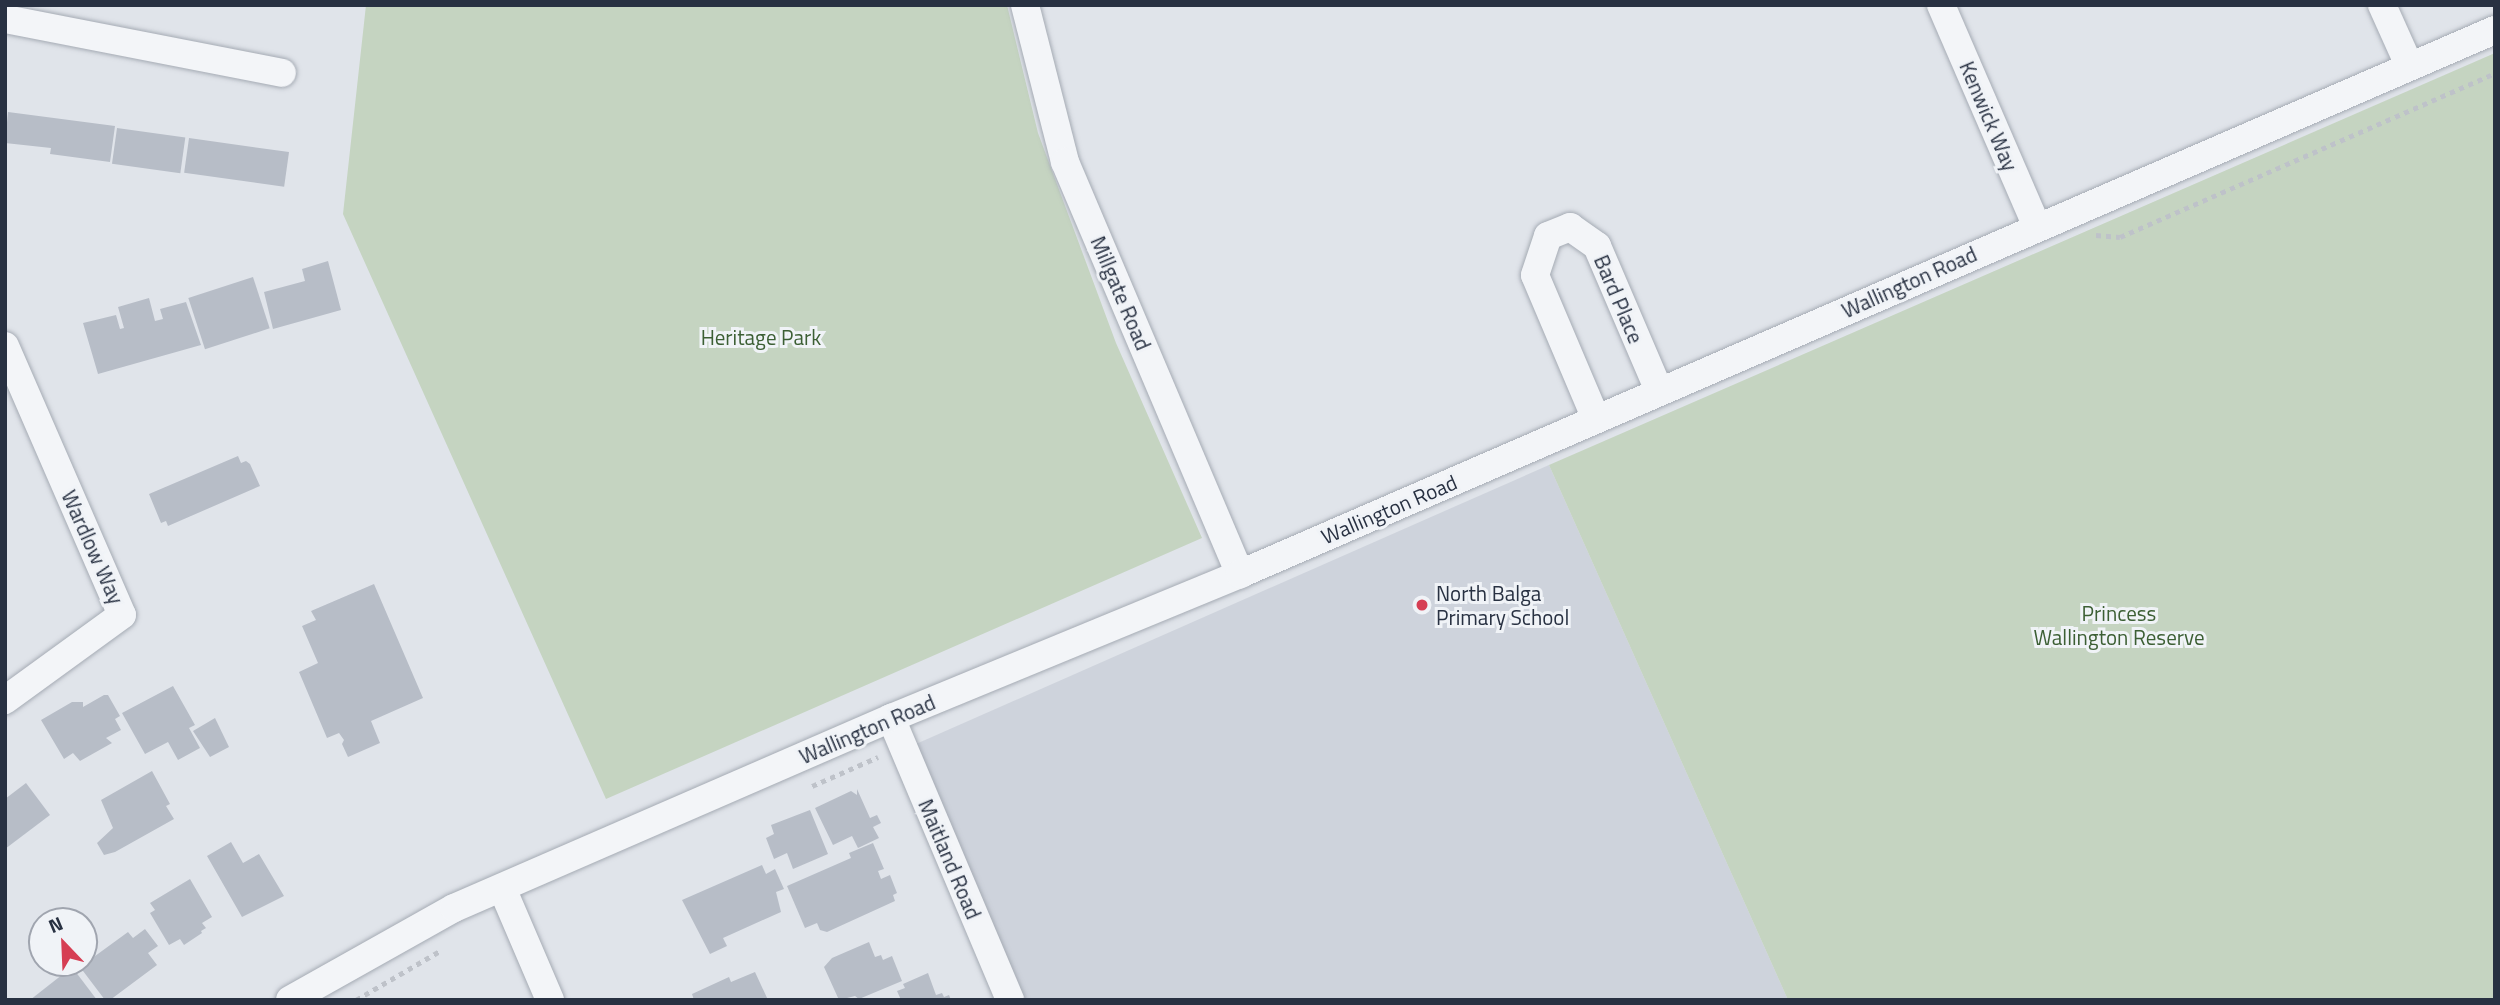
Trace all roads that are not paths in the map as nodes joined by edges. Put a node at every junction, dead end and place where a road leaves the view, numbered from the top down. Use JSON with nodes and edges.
{"nodes":[{"id":1,"x":1025,"y":5,"type":"edge"},
{"id":2,"x":1941,"y":5,"type":"edge"},
{"id":3,"x":2382,"y":5,"type":"edge"},
{"id":4,"x":5,"y":19,"type":"edge"},
{"id":5,"x":2495,"y":30,"type":"edge"},
{"id":6,"x":2409,"y":65,"type":"junction"},
{"id":7,"x":282,"y":73,"type":"dead end"},
{"id":8,"x":2037,"y":227,"type":"junction"},
{"id":9,"x":5,"y":346,"type":"edge"},
{"id":10,"x":1659,"y":391,"type":"junction"},
{"id":11,"x":1597,"y":419,"type":"junction"},
{"id":12,"x":1240,"y":574,"type":"junction"},
{"id":13,"x":5,"y":700,"type":"edge"},
{"id":14,"x":891,"y":718,"type":"junction"},
{"id":15,"x":502,"y":888,"type":"junction"},
{"id":16,"x":290,"y":1000,"type":"edge"},
{"id":17,"x":550,"y":1000,"type":"edge"},
{"id":18,"x":1010,"y":1000,"type":"edge"}],
"edges":[{"from":1,"to":12,"type":"street","name":"Millgate Road"},
{"from":2,"to":8,"type":"street","name":"Kenwick Way"},
{"from":3,"to":6,"type":"street"},
{"from":4,"to":7,"type":"street"},
{"from":5,"to":6,"type":"street","name":"Wallington Road"},
{"from":6,"to":8,"type":"street","name":"Wallington Road"},
{"from":8,"to":10,"type":"street","name":"Wallington Road"},
{"from":9,"to":13,"type":"street","name":"Wardlow Way"},
{"from":10,"to":11,"type":"street","name":"Wallington Road"},
{"from":10,"to":11,"type":"street","name":"Bard Place"},
{"from":11,"to":12,"type":"street","name":"Wallington Road"},
{"from":12,"to":14,"type":"street","name":"Wallington Road"},
{"from":14,"to":15,"type":"street","name":"Wallington Road"},
{"from":14,"to":18,"type":"street","name":"Maitland Road"},
{"from":15,"to":16,"type":"street","name":"Wallington Road"},
{"from":15,"to":17,"type":"street"}]}
